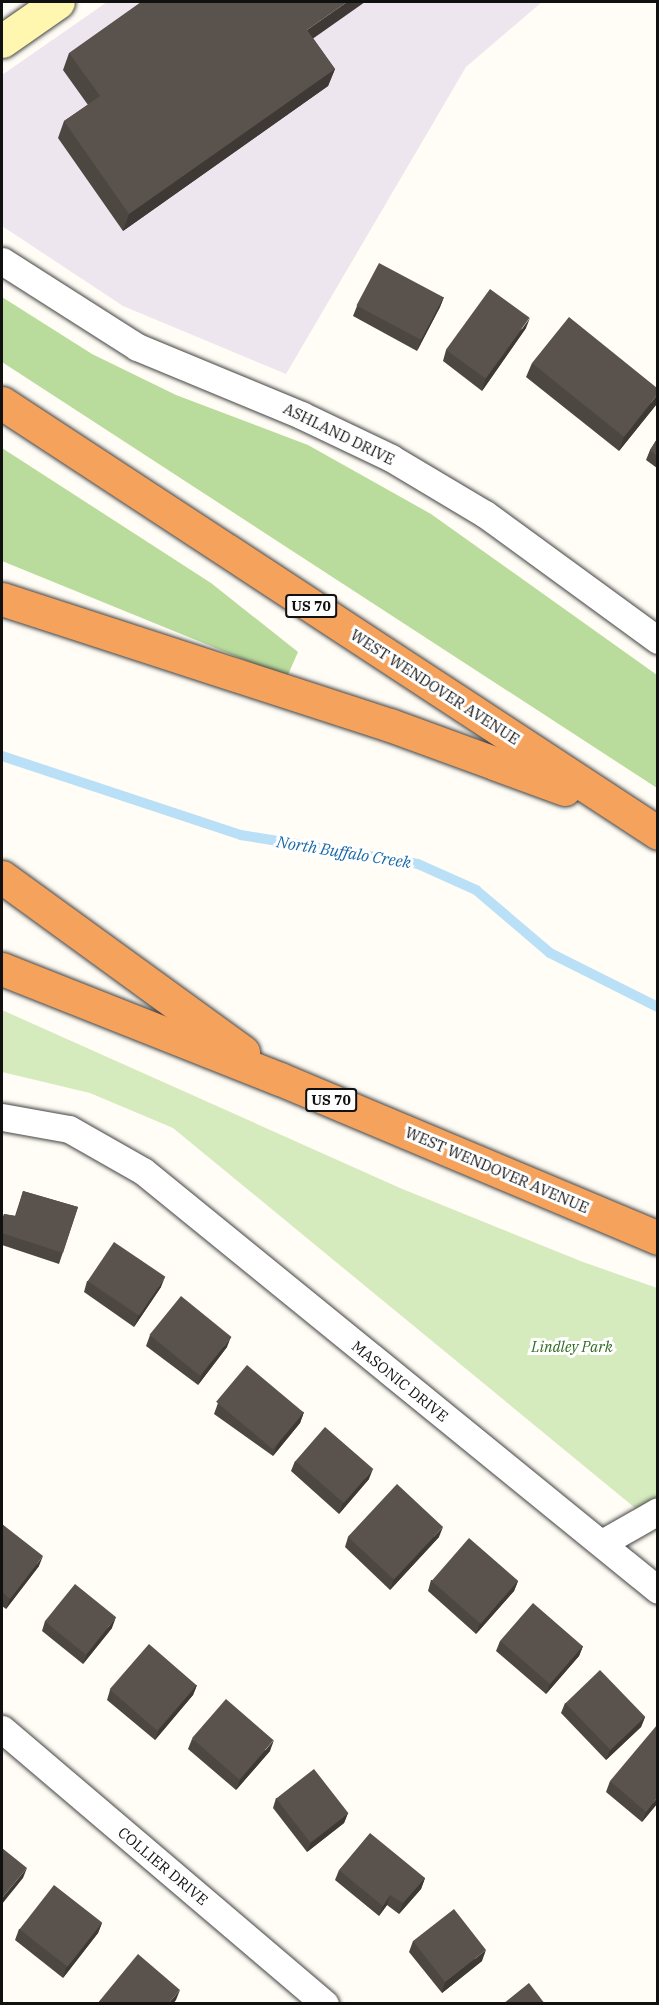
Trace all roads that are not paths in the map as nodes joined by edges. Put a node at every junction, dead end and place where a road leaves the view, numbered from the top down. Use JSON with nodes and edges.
{"nodes":[{"id":1,"x":58,"y":2,"type":"edge"},
{"id":2,"x":2,"y":41,"type":"edge"},
{"id":3,"x":2,"y":261,"type":"edge"},
{"id":4,"x":2,"y":403,"type":"edge"},
{"id":5,"x":2,"y":599,"type":"edge"},
{"id":6,"x":657,"y":640,"type":"edge"},
{"id":7,"x":620,"y":809,"type":"junction"},
{"id":8,"x":657,"y":833,"type":"edge"},
{"id":9,"x":2,"y":877,"type":"edge"},
{"id":10,"x":2,"y":969,"type":"edge"},
{"id":11,"x":280,"y":1079,"type":"junction"},
{"id":12,"x":2,"y":1116,"type":"edge"},
{"id":13,"x":657,"y":1238,"type":"edge"},
{"id":14,"x":657,"y":1510,"type":"edge"},
{"id":15,"x":602,"y":1543,"type":"junction"},
{"id":16,"x":657,"y":1590,"type":"edge"},
{"id":17,"x":2,"y":1729,"type":"edge"},
{"id":18,"x":325,"y":2004,"type":"edge"}],
"edges":[{"from":1,"to":2,"type":"main road"},
{"from":3,"to":6,"type":"street","name":"ASHLAND DRIVE"},
{"from":4,"to":7,"type":"highway","name":"WEST WENDOVER AVENUE","number":"US 70"},
{"from":5,"to":7,"type":"highway"},
{"from":7,"to":8,"type":"highway","name":"WEST WENDOVER AVENUE","number":"US 70"},
{"from":9,"to":11,"type":"highway"},
{"from":10,"to":11,"type":"highway","name":"WEST WENDOVER AVENUE","number":"US 70"},
{"from":11,"to":13,"type":"highway","name":"WEST WENDOVER AVENUE","number":"US 70"},
{"from":12,"to":15,"type":"street","name":"MASONIC DRIVE"},
{"from":14,"to":15,"type":"street"},
{"from":15,"to":16,"type":"street","name":"MASONIC DRIVE"},
{"from":17,"to":18,"type":"street","name":"COLLIER DRIVE"}]}
